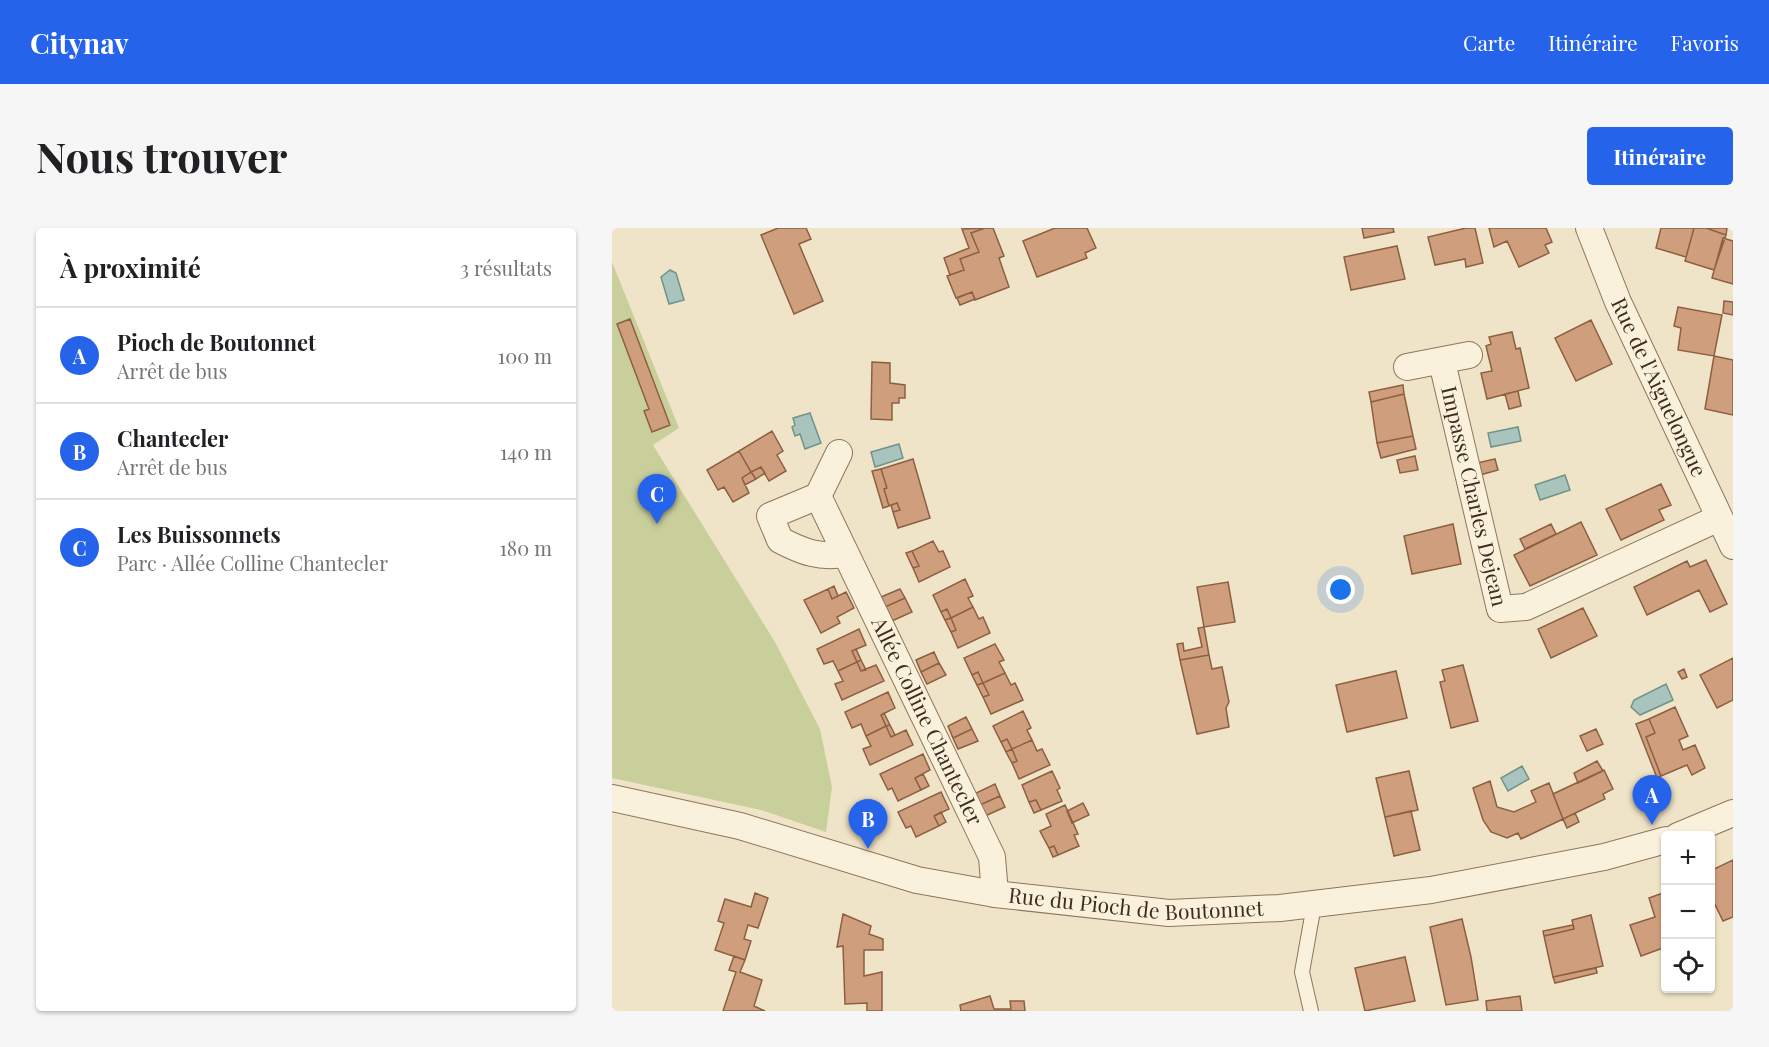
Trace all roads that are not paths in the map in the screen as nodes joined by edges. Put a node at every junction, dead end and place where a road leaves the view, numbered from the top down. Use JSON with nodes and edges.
{"nodes":[{"id":1,"x":1589,"y":228,"type":"edge"},
{"id":2,"x":1469,"y":355,"type":"dead end"},
{"id":3,"x":1442,"y":362,"type":"junction"},
{"id":4,"x":1407,"y":367,"type":"dead end"},
{"id":5,"x":839,"y":453,"type":"dead end"},
{"id":6,"x":818,"y":496,"type":"junction"},
{"id":7,"x":1719,"y":518,"type":"junction"},
{"id":8,"x":1733,"y":546,"type":"edge"},
{"id":9,"x":845,"y":554,"type":"junction"},
{"id":10,"x":612,"y":798,"type":"edge"},
{"id":11,"x":1733,"y":813,"type":"edge"},
{"id":12,"x":1690,"y":831,"type":"edge"},
{"id":13,"x":1661,"y":841,"type":"edge"},
{"id":14,"x":995,"y":894,"type":"junction"},
{"id":15,"x":1314,"y":905,"type":"junction"},
{"id":16,"x":1311,"y":1011,"type":"edge"}],
"edges":[{"from":1,"to":7,"type":"street","name":"Rue de l'Aiguelongue"},
{"from":2,"to":3,"type":"street","name":"Impasse Charles Dejean"},
{"from":3,"to":4,"type":"street","name":"Impasse Charles Dejean"},
{"from":3,"to":7,"type":"street","name":"Impasse Charles Dejean"},
{"from":5,"to":6,"type":"street"},
{"from":6,"to":9,"type":"street","name":"Allée Colline Chantecler"},
{"from":6,"to":9,"type":"street"},
{"from":7,"to":8,"type":"street","name":"Rue de l'Aiguelongue"},
{"from":9,"to":14,"type":"street","name":"Allée Colline Chantecler"},
{"from":10,"to":14,"type":"street","name":"Rue du Pioch de Boutonnet"},
{"from":11,"to":12,"type":"street"},
{"from":13,"to":15,"type":"street","name":"Rue du Pioch de Boutonnet"},
{"from":14,"to":15,"type":"street","name":"Rue du Pioch de Boutonnet"},
{"from":15,"to":16,"type":"lane"}]}
